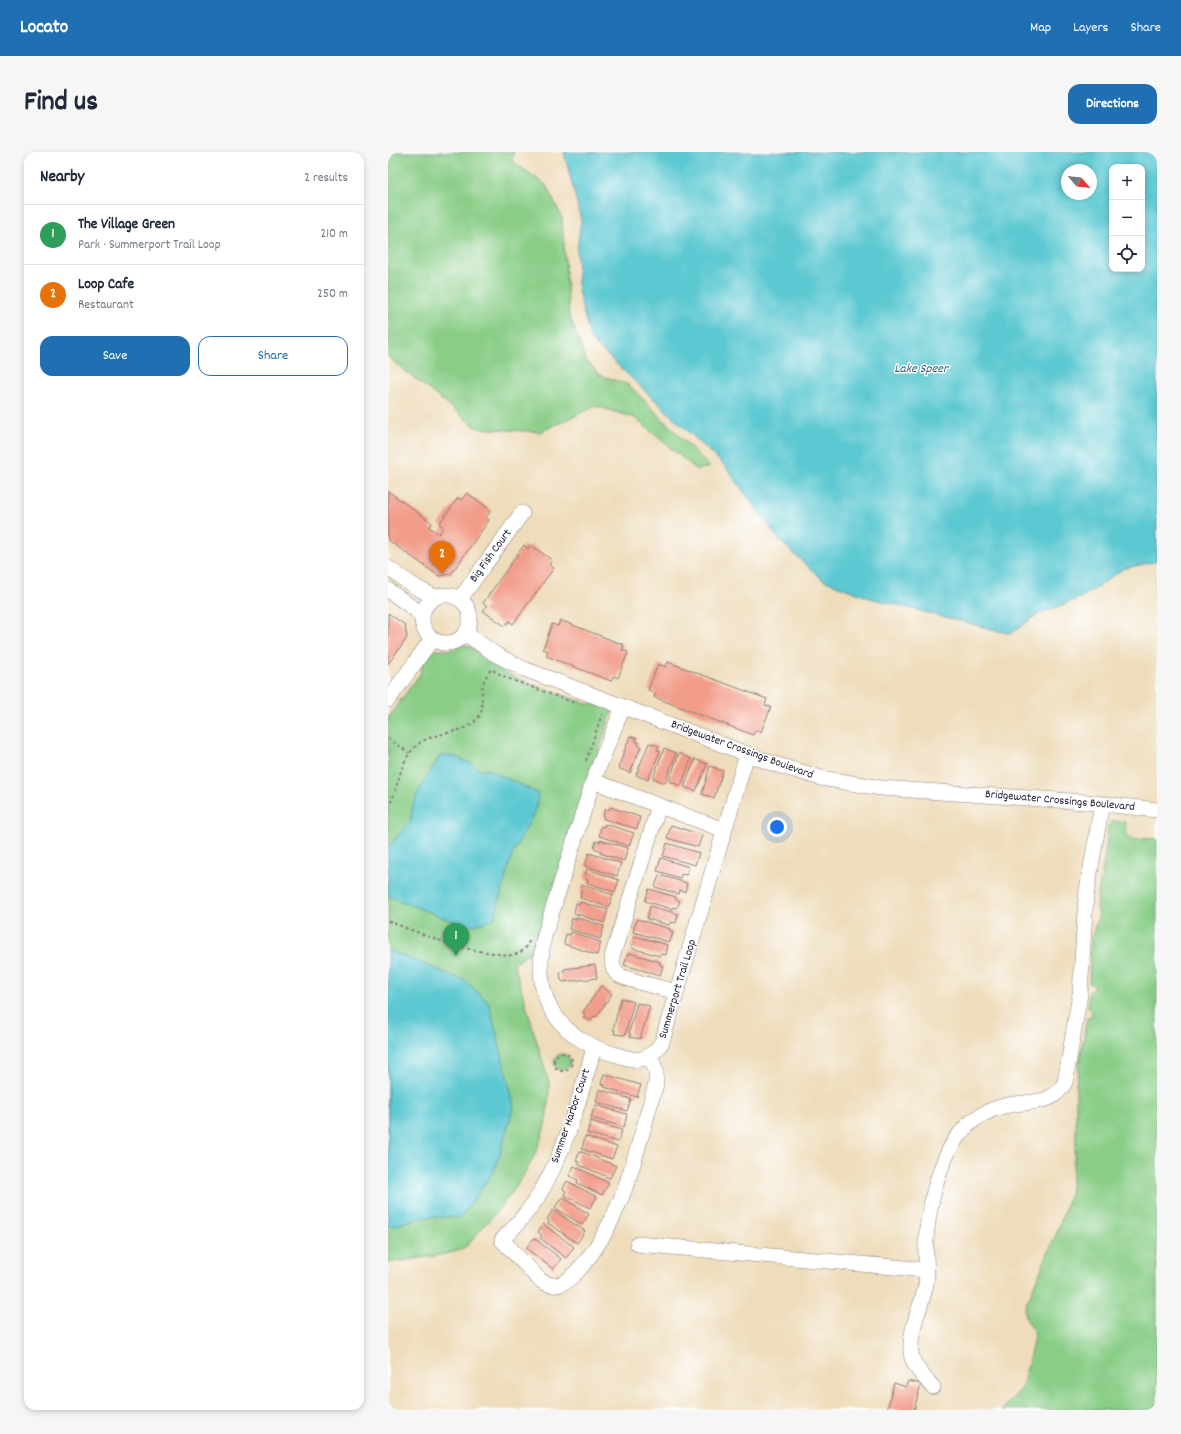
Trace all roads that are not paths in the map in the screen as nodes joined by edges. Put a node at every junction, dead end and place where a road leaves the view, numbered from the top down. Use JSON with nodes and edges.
{"nodes":[{"id":1,"x":522,"y":513,"type":"dead end"},
{"id":2,"x":388,"y":568,"type":"edge"},
{"id":3,"x":388,"y":590,"type":"edge"},
{"id":4,"x":435,"y":597,"type":"junction"},
{"id":5,"x":460,"y":599,"type":"junction"},
{"id":6,"x":422,"y":618,"type":"junction"},
{"id":7,"x":465,"y":633,"type":"junction"},
{"id":8,"x":432,"y":639,"type":"junction"},
{"id":9,"x":388,"y":700,"type":"edge"},
{"id":10,"x":623,"y":707,"type":"junction"},
{"id":11,"x":747,"y":754,"type":"junction"},
{"id":12,"x":594,"y":782,"type":"junction"},
{"id":13,"x":1102,"y":804,"type":"junction"},
{"id":14,"x":659,"y":806,"type":"junction"},
{"id":15,"x":1157,"y":810,"type":"edge"},
{"id":16,"x":724,"y":830,"type":"junction"},
{"id":17,"x":677,"y":992,"type":"junction"},
{"id":18,"x":594,"y":1048,"type":"junction"},
{"id":19,"x":650,"y":1056,"type":"junction"},
{"id":20,"x":638,"y":1244,"type":"dead end"},
{"id":21,"x":927,"y":1270,"type":"junction"},
{"id":22,"x":933,"y":1387,"type":"dead end"}],
"edges":[{"from":1,"to":5,"type":"street","name":"Big Fish Court"},
{"from":2,"to":4,"type":"street"},
{"from":3,"to":6,"type":"street"},
{"from":4,"to":5,"type":"street"},
{"from":4,"to":6,"type":"street"},
{"from":5,"to":7,"type":"street"},
{"from":6,"to":8,"type":"street"},
{"from":7,"to":8,"type":"street"},
{"from":7,"to":10,"type":"street","name":"Bridgewater Crossings Boulevard"},
{"from":8,"to":9,"type":"street"},
{"from":10,"to":11,"type":"street","name":"Bridgewater Crossings Boulevard"},
{"from":10,"to":12,"type":"street"},
{"from":11,"to":13,"type":"street","name":"Bridgewater Crossings Boulevard"},
{"from":11,"to":16,"type":"street","name":"Summerport Trail Loop"},
{"from":12,"to":14,"type":"street"},
{"from":12,"to":18,"type":"street"},
{"from":13,"to":15,"type":"street","name":"Bridgewater Crossings Boulevard"},
{"from":13,"to":21,"type":"street"},
{"from":14,"to":16,"type":"street"},
{"from":14,"to":17,"type":"street"},
{"from":16,"to":17,"type":"street","name":"Summerport Trail Loop"},
{"from":17,"to":19,"type":"street","name":"Summerport Trail Loop"},
{"from":18,"to":19,"type":"street"},
{"from":18,"to":19,"type":"street","name":"Summer Harbor Court"},
{"from":20,"to":21,"type":"street"},
{"from":21,"to":22,"type":"street"}]}
